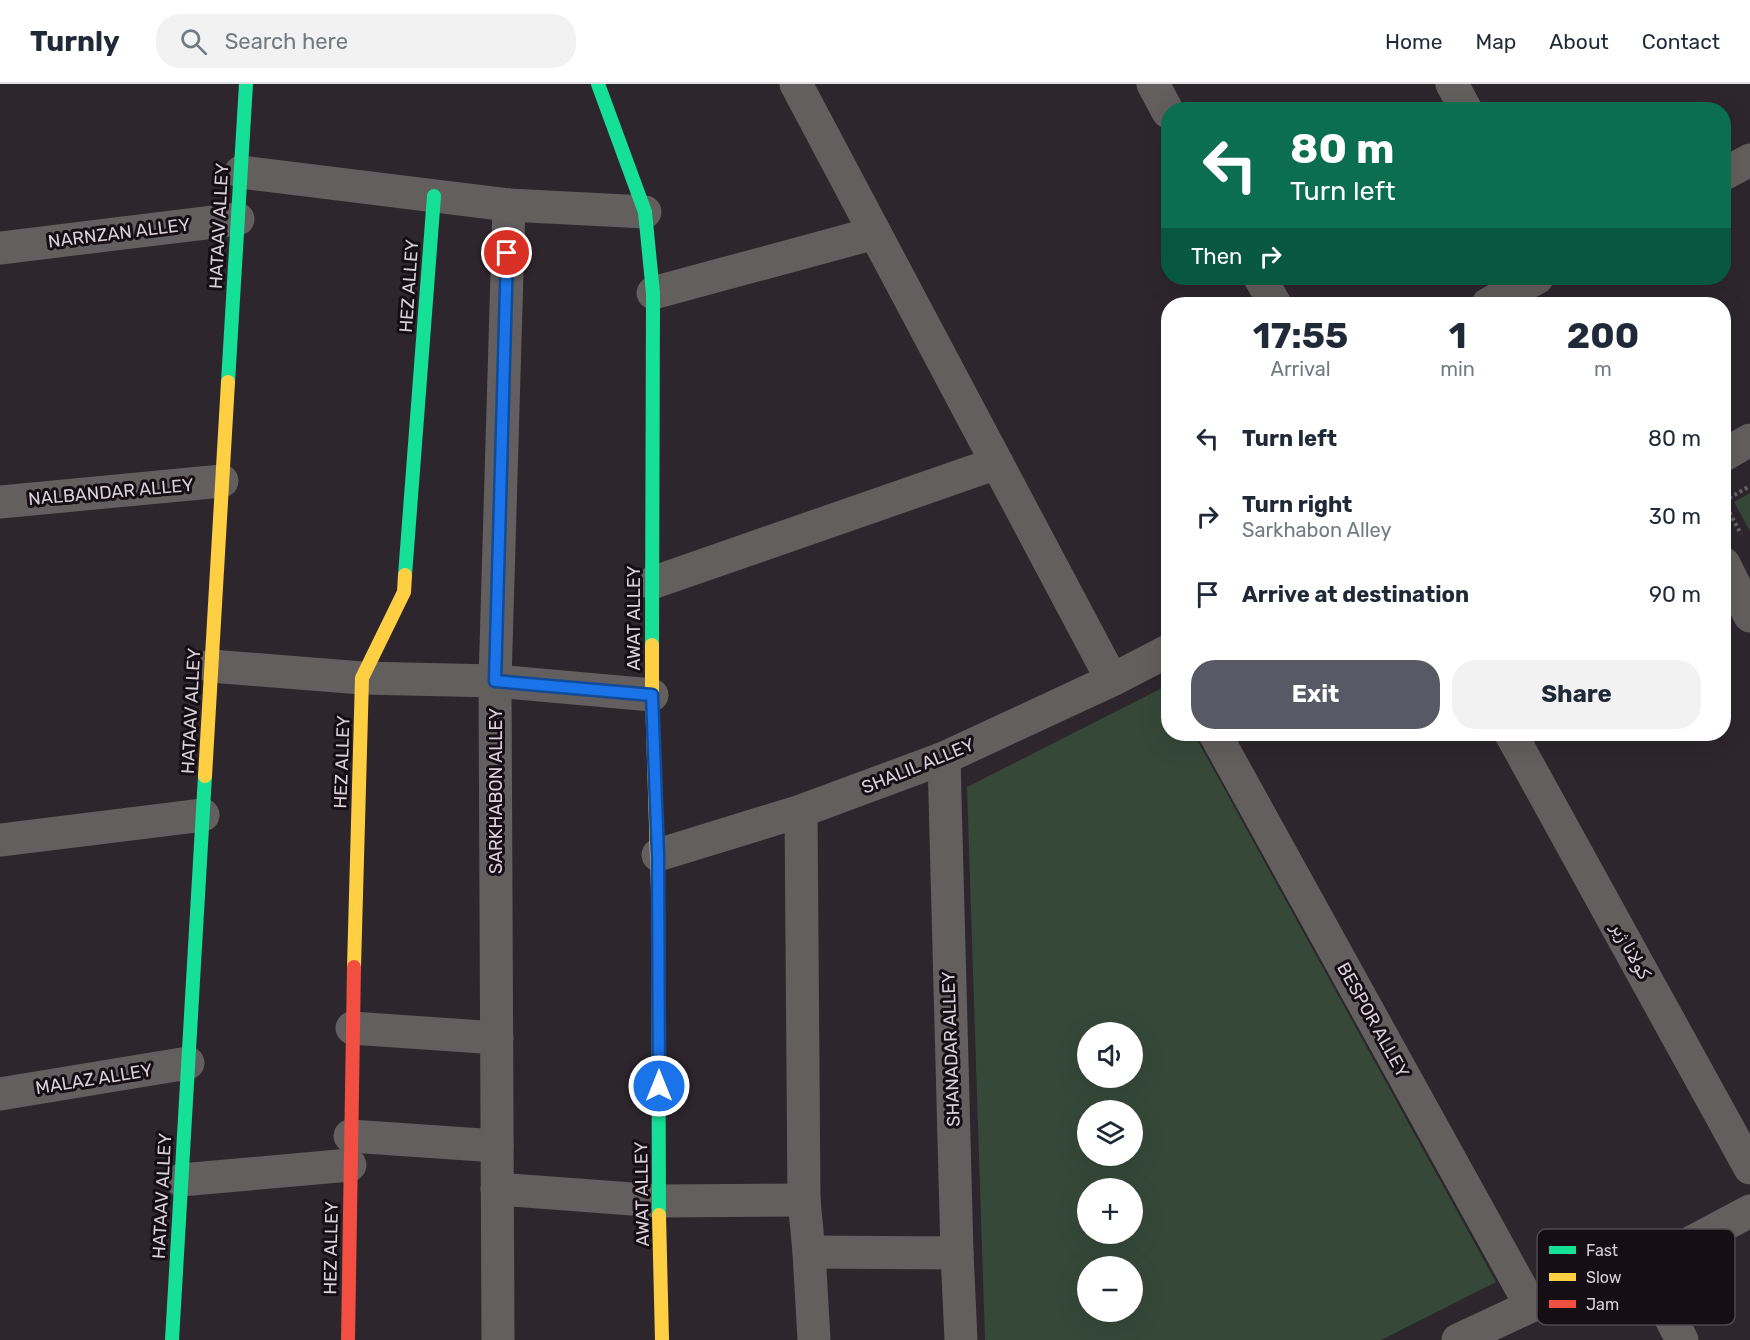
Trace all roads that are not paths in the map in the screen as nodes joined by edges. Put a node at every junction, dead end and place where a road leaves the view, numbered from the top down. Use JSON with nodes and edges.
{"nodes":[{"id":1,"x":246,"y":84,"type":"edge"},
{"id":2,"x":796,"y":84,"type":"edge"},
{"id":3,"x":1153,"y":84,"type":"edge"},
{"id":4,"x":1452,"y":84,"type":"edge"},
{"id":5,"x":605,"y":87,"type":"edge"},
{"id":6,"x":1163,"y":102,"type":"edge"},
{"id":7,"x":1462,"y":102,"type":"edge"},
{"id":8,"x":1750,"y":160,"type":"edge"},
{"id":9,"x":1731,"y":170,"type":"edge"},
{"id":10,"x":241,"y":172,"type":"junction"},
{"id":11,"x":434,"y":196,"type":"junction"},
{"id":12,"x":509,"y":205,"type":"junction"},
{"id":13,"x":645,"y":212,"type":"junction"},
{"id":14,"x":238,"y":219,"type":"junction"},
{"id":15,"x":875,"y":233,"type":"junction"},
{"id":16,"x":0,"y":248,"type":"edge"},
{"id":17,"x":1524,"y":285,"type":"edge"},
{"id":18,"x":653,"y":293,"type":"junction"},
{"id":19,"x":1501,"y":297,"type":"edge"},
{"id":20,"x":1750,"y":440,"type":"edge"},
{"id":21,"x":1731,"y":451,"type":"edge"},
{"id":22,"x":997,"y":463,"type":"junction"},
{"id":23,"x":222,"y":481,"type":"junction"},
{"id":24,"x":0,"y":502,"type":"edge"},
{"id":25,"x":1734,"y":552,"type":"edge"},
{"id":26,"x":652,"y":583,"type":"junction"},
{"id":27,"x":1750,"y":616,"type":"edge"},
{"id":28,"x":1161,"y":655,"type":"edge"},
{"id":29,"x":212,"y":666,"type":"junction"},
{"id":30,"x":362,"y":678,"type":"junction"},
{"id":31,"x":1112,"y":680,"type":"junction"},
{"id":32,"x":495,"y":681,"type":"junction"},
{"id":33,"x":652,"y":695,"type":"junction"},
{"id":34,"x":1219,"y":741,"type":"edge"},
{"id":35,"x":1515,"y":741,"type":"edge"},
{"id":36,"x":944,"y":758,"type":"junction"},
{"id":37,"x":801,"y":811,"type":"junction"},
{"id":38,"x":203,"y":815,"type":"junction"},
{"id":39,"x":0,"y":840,"type":"edge"},
{"id":40,"x":658,"y":855,"type":"junction"},
{"id":41,"x":352,"y":1028,"type":"junction"},
{"id":42,"x":497,"y":1038,"type":"junction"},
{"id":43,"x":188,"y":1064,"type":"junction"},
{"id":44,"x":0,"y":1094,"type":"edge"},
{"id":45,"x":497,"y":1146,"type":"junction"},
{"id":46,"x":350,"y":1150,"type":"junction"},
{"id":47,"x":1750,"y":1168,"type":"edge"},
{"id":48,"x":181,"y":1180,"type":"junction"},
{"id":49,"x":497,"y":1189,"type":"junction"},
{"id":50,"x":804,"y":1200,"type":"junction"},
{"id":51,"x":659,"y":1201,"type":"junction"},
{"id":52,"x":1750,"y":1211,"type":"edge"},
{"id":53,"x":1716,"y":1229,"type":"edge"},
{"id":54,"x":809,"y":1252,"type":"junction"},
{"id":55,"x":957,"y":1253,"type":"junction"},
{"id":56,"x":1537,"y":1304,"type":"edge"},
{"id":57,"x":1531,"y":1306,"type":"junction"},
{"id":58,"x":1674,"y":1325,"type":"edge"},
{"id":59,"x":172,"y":1340,"type":"edge"},
{"id":60,"x":348,"y":1340,"type":"edge"},
{"id":61,"x":498,"y":1340,"type":"edge"},
{"id":62,"x":662,"y":1340,"type":"edge"},
{"id":63,"x":814,"y":1340,"type":"edge"},
{"id":64,"x":961,"y":1340,"type":"edge"},
{"id":65,"x":1458,"y":1340,"type":"edge"},
{"id":66,"x":1682,"y":1340,"type":"edge"}],
"edges":[{"from":1,"to":10,"type":"street","name":"HATAAV ALLEY"},
{"from":2,"to":15,"type":"street"},
{"from":3,"to":6,"type":"street"},
{"from":4,"to":7,"type":"street"},
{"from":5,"to":13,"type":"street","name":"AWAT ALLEY"},
{"from":8,"to":9,"type":"street"},
{"from":10,"to":11,"type":"street"},
{"from":10,"to":14,"type":"street","name":"HATAAV ALLEY"},
{"from":11,"to":12,"type":"street"},
{"from":11,"to":30,"type":"street","name":"HEZ ALLEY"},
{"from":12,"to":13,"type":"street"},
{"from":12,"to":32,"type":"street","name":"SARKHABON ALLEY"},
{"from":13,"to":18,"type":"street","name":"AWAT ALLEY"},
{"from":14,"to":16,"type":"street","name":"NARNZAN ALLEY"},
{"from":14,"to":23,"type":"street","name":"HATAAV ALLEY"},
{"from":15,"to":18,"type":"street"},
{"from":15,"to":22,"type":"street"},
{"from":17,"to":19,"type":"street"},
{"from":18,"to":26,"type":"street","name":"AWAT ALLEY"},
{"from":20,"to":21,"type":"street"},
{"from":22,"to":26,"type":"street"},
{"from":22,"to":31,"type":"street"},
{"from":23,"to":24,"type":"street","name":"NALBANDAR ALLEY"},
{"from":23,"to":29,"type":"street","name":"HATAAV ALLEY"},
{"from":25,"to":27,"type":"street"},
{"from":26,"to":33,"type":"street","name":"AWAT ALLEY"},
{"from":28,"to":31,"type":"street","name":"SHALIL ALLEY"},
{"from":29,"to":30,"type":"street"},
{"from":29,"to":38,"type":"street","name":"HATAAV ALLEY"},
{"from":30,"to":32,"type":"street"},
{"from":30,"to":41,"type":"street","name":"HEZ ALLEY"},
{"from":31,"to":36,"type":"street","name":"SHALIL ALLEY"},
{"from":32,"to":33,"type":"street"},
{"from":32,"to":42,"type":"street","name":"SARKHABON ALLEY"},
{"from":33,"to":40,"type":"street","name":"AWAT ALLEY"},
{"from":34,"to":57,"type":"street","name":"BESPOR ALLEY"},
{"from":35,"to":47,"type":"street","name":"کولانا ژیر"},
{"from":36,"to":37,"type":"street","name":"SHALIL ALLEY"},
{"from":36,"to":55,"type":"street","name":"SHANADAR ALLEY"},
{"from":37,"to":40,"type":"street","name":"SHALIL ALLEY"},
{"from":37,"to":50,"type":"street"},
{"from":38,"to":39,"type":"street"},
{"from":38,"to":43,"type":"street","name":"HATAAV ALLEY"},
{"from":40,"to":51,"type":"street","name":"AWAT ALLEY"},
{"from":41,"to":42,"type":"street"},
{"from":41,"to":46,"type":"street","name":"HEZ ALLEY"},
{"from":42,"to":45,"type":"street","name":"SARKHABON ALLEY"},
{"from":43,"to":44,"type":"street","name":"MALAZ ALLEY"},
{"from":43,"to":48,"type":"street","name":"HATAAV ALLEY"},
{"from":45,"to":46,"type":"street"},
{"from":45,"to":49,"type":"street","name":"SARKHABON ALLEY"},
{"from":46,"to":48,"type":"street"},
{"from":46,"to":60,"type":"street","name":"HEZ ALLEY"},
{"from":48,"to":59,"type":"street","name":"HATAAV ALLEY"},
{"from":49,"to":51,"type":"street"},
{"from":49,"to":61,"type":"street","name":"SARKHABON ALLEY"},
{"from":50,"to":51,"type":"street"},
{"from":50,"to":54,"type":"street"},
{"from":51,"to":62,"type":"street","name":"AWAT ALLEY"},
{"from":52,"to":53,"type":"street"},
{"from":54,"to":55,"type":"street"},
{"from":54,"to":63,"type":"street"},
{"from":55,"to":64,"type":"street","name":"SHANADAR ALLEY"},
{"from":56,"to":57,"type":"street"},
{"from":57,"to":65,"type":"street"},
{"from":58,"to":66,"type":"street"}]}
